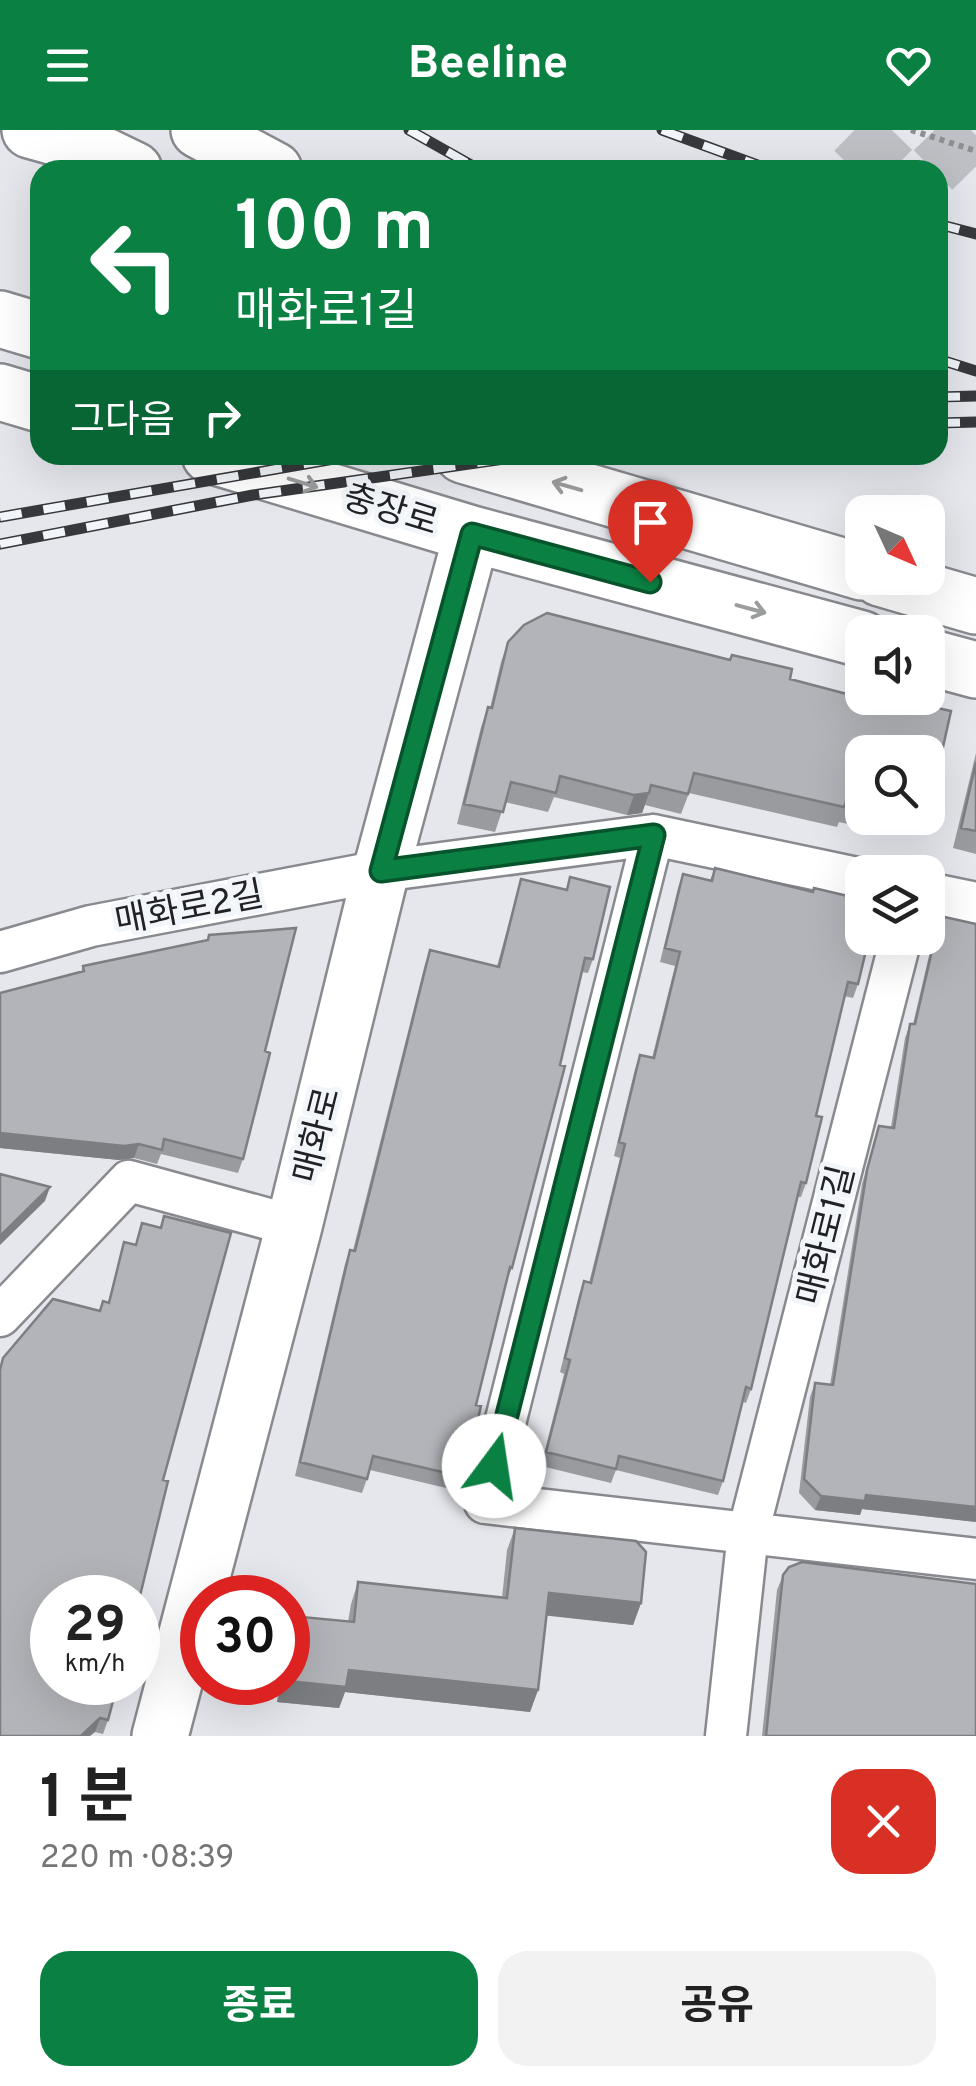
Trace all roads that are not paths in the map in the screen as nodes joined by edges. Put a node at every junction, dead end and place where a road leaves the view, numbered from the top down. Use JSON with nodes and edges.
{"nodes":[{"id":1,"x":30,"y":130,"type":"edge"},
{"id":2,"x":199,"y":130,"type":"edge"},
{"id":3,"x":113,"y":160,"type":"edge"},
{"id":4,"x":255,"y":160,"type":"edge"},
{"id":5,"x":0,"y":319,"type":"edge"},
{"id":6,"x":30,"y":328,"type":"edge"},
{"id":7,"x":0,"y":392,"type":"edge"},
{"id":8,"x":30,"y":401,"type":"edge"},
{"id":9,"x":243,"y":465,"type":"edge"},
{"id":10,"x":497,"y":465,"type":"edge"},
{"id":11,"x":472,"y":534,"type":"junction"},
{"id":12,"x":845,"y":567,"type":"edge"},
{"id":13,"x":938,"y":595,"type":"edge"},
{"id":14,"x":976,"y":606,"type":"edge"},
{"id":15,"x":845,"y":634,"type":"edge"},
{"id":16,"x":945,"y":662,"type":"edge"},
{"id":17,"x":976,"y":670,"type":"edge"},
{"id":18,"x":654,"y":835,"type":"junction"},
{"id":19,"x":381,"y":871,"type":"junction"},
{"id":20,"x":845,"y":875,"type":"edge"},
{"id":21,"x":945,"y":897,"type":"edge"},
{"id":22,"x":976,"y":903,"type":"edge"},
{"id":23,"x":0,"y":952,"type":"edge"},
{"id":24,"x":897,"y":955,"type":"edge"},
{"id":25,"x":294,"y":1226,"type":"junction"},
{"id":26,"x":0,"y":1316,"type":"edge"},
{"id":27,"x":748,"y":1532,"type":"junction"},
{"id":28,"x":976,"y":1559,"type":"edge"},
{"id":29,"x":160,"y":1736,"type":"edge"},
{"id":30,"x":726,"y":1736,"type":"edge"}],
"edges":[{"from":1,"to":3,"type":"street"},
{"from":2,"to":4,"type":"street"},
{"from":5,"to":6,"type":"street"},
{"from":7,"to":8,"type":"street"},
{"from":9,"to":11,"type":"street","name":"충장로","one_way":true},
{"from":12,"to":10,"type":"street","name":"충장로","one_way":true},
{"from":11,"to":15,"type":"street","name":"충장로","one_way":true},
{"from":11,"to":19,"type":"street","name":"매화로"},
{"from":13,"to":14,"type":"street"},
{"from":16,"to":17,"type":"street"},
{"from":18,"to":19,"type":"street"},
{"from":18,"to":20,"type":"street"},
{"from":18,"to":27,"type":"street"},
{"from":19,"to":23,"type":"street","name":"매화로2길"},
{"from":19,"to":25,"type":"street","name":"매화로"},
{"from":21,"to":22,"type":"street"},
{"from":24,"to":27,"type":"street","name":"매화로1길"},
{"from":25,"to":26,"type":"street"},
{"from":25,"to":29,"type":"street","name":"매화로"},
{"from":27,"to":28,"type":"street"},
{"from":27,"to":30,"type":"street","name":"매화로1길"}]}
